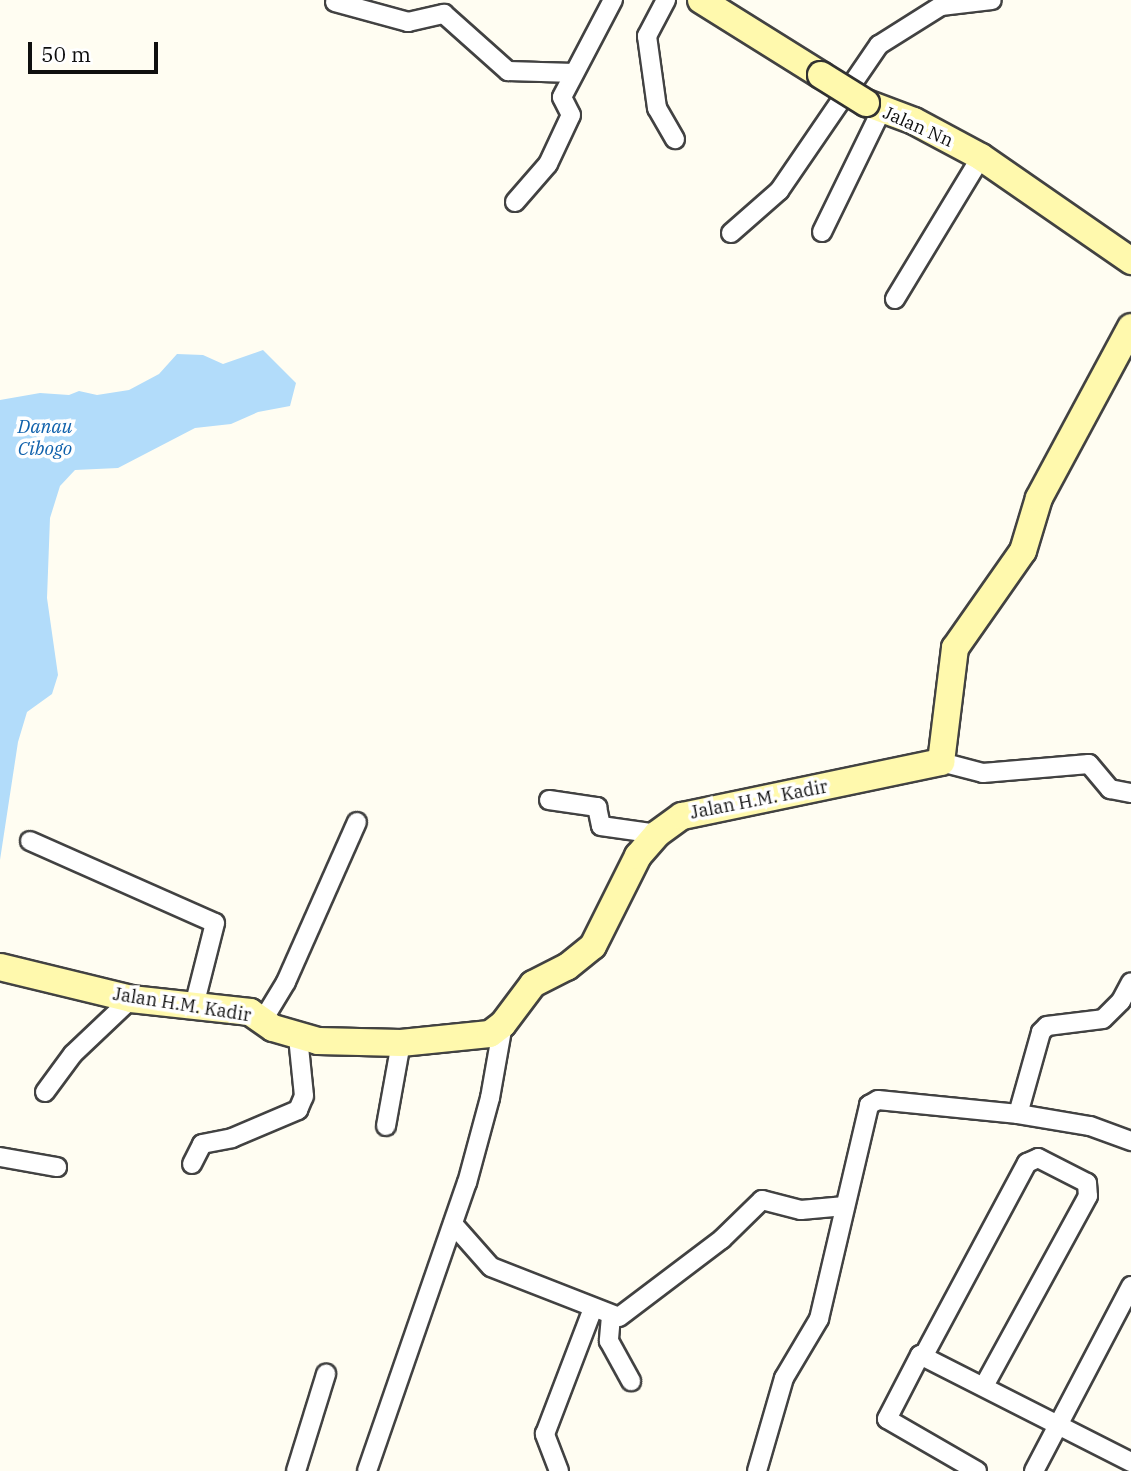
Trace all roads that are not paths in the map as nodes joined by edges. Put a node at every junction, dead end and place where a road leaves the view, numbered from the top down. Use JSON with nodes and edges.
{"nodes":[{"id":1,"x":613,"y":0,"type":"edge"},
{"id":2,"x":666,"y":0,"type":"edge"},
{"id":3,"x":701,"y":0,"type":"edge"},
{"id":4,"x":992,"y":0,"type":"edge"},
{"id":5,"x":335,"y":2,"type":"edge"},
{"id":6,"x":574,"y":73,"type":"junction"},
{"id":7,"x":874,"y":106,"type":"junction"},
{"id":8,"x":675,"y":138,"type":"dead end"},
{"id":9,"x":981,"y":156,"type":"junction"},
{"id":10,"x":515,"y":202,"type":"dead end"},
{"id":11,"x":822,"y":232,"type":"dead end"},
{"id":12,"x":731,"y":233,"type":"dead end"},
{"id":13,"x":1131,"y":261,"type":"edge"},
{"id":14,"x":895,"y":299,"type":"dead end"},
{"id":15,"x":1131,"y":327,"type":"edge"},
{"id":16,"x":940,"y":762,"type":"junction"},
{"id":17,"x":1131,"y":793,"type":"edge"},
{"id":18,"x":549,"y":800,"type":"dead end"},
{"id":19,"x":357,"y":822,"type":"dead end"},
{"id":20,"x":657,"y":834,"type":"junction"},
{"id":21,"x":30,"y":841,"type":"dead end"},
{"id":22,"x":0,"y":967,"type":"edge"},
{"id":23,"x":1129,"y":992,"type":"edge"},
{"id":24,"x":131,"y":999,"type":"junction"},
{"id":25,"x":194,"y":1006,"type":"junction"},
{"id":26,"x":263,"y":1020,"type":"junction"},
{"id":27,"x":503,"y":1024,"type":"junction"},
{"id":28,"x":298,"y":1037,"type":"junction"},
{"id":29,"x":401,"y":1043,"type":"junction"},
{"id":30,"x":45,"y":1092,"type":"dead end"},
{"id":31,"x":1018,"y":1114,"type":"junction"},
{"id":32,"x":386,"y":1126,"type":"dead end"},
{"id":33,"x":1131,"y":1141,"type":"edge"},
{"id":34,"x":0,"y":1157,"type":"edge"},
{"id":35,"x":192,"y":1164,"type":"dead end"},
{"id":36,"x":57,"y":1167,"type":"dead end"},
{"id":37,"x":845,"y":1206,"type":"junction"},
{"id":38,"x":453,"y":1224,"type":"junction"},
{"id":39,"x":1131,"y":1286,"type":"edge"},
{"id":40,"x":593,"y":1308,"type":"junction"},
{"id":41,"x":611,"y":1316,"type":"junction"},
{"id":42,"x":924,"y":1355,"type":"junction"},
{"id":43,"x":326,"y":1374,"type":"dead end"},
{"id":44,"x":631,"y":1381,"type":"dead end"},
{"id":45,"x":984,"y":1386,"type":"junction"},
{"id":46,"x":1059,"y":1424,"type":"junction"},
{"id":47,"x":1129,"y":1456,"type":"edge"},
{"id":48,"x":296,"y":1471,"type":"edge"},
{"id":49,"x":367,"y":1471,"type":"edge"},
{"id":50,"x":559,"y":1471,"type":"edge"},
{"id":51,"x":757,"y":1471,"type":"edge"},
{"id":52,"x":977,"y":1471,"type":"edge"},
{"id":53,"x":1034,"y":1471,"type":"edge"}],
"edges":[{"from":1,"to":6,"type":"street"},
{"from":2,"to":8,"type":"street"},
{"from":3,"to":7,"type":"street","name":"Jalan Nn","bridge":true},
{"from":4,"to":12,"type":"street"},
{"from":5,"to":6,"type":"street"},
{"from":6,"to":10,"type":"street"},
{"from":7,"to":9,"type":"street","name":"Jalan Nn"},
{"from":7,"to":11,"type":"street"},
{"from":9,"to":13,"type":"street","name":"Jalan Nn"},
{"from":9,"to":14,"type":"street"},
{"from":15,"to":16,"type":"street"},
{"from":16,"to":17,"type":"street"},
{"from":16,"to":20,"type":"street","name":"Jalan H.M. Kadir"},
{"from":18,"to":20,"type":"street"},
{"from":19,"to":26,"type":"street"},
{"from":20,"to":27,"type":"street","name":"Jalan H.M. Kadir"},
{"from":21,"to":25,"type":"street"},
{"from":22,"to":24,"type":"street","name":"Jalan H.M. Kadir"},
{"from":23,"to":31,"type":"street"},
{"from":24,"to":25,"type":"street","name":"Jalan H.M. Kadir"},
{"from":24,"to":30,"type":"street"},
{"from":25,"to":26,"type":"street","name":"Jalan H.M. Kadir"},
{"from":26,"to":28,"type":"street","name":"Jalan H.M. Kadir"},
{"from":27,"to":29,"type":"street","name":"Jalan H.M. Kadir"},
{"from":27,"to":38,"type":"street"},
{"from":28,"to":29,"type":"street","name":"Jalan H.M. Kadir"},
{"from":28,"to":35,"type":"street"},
{"from":29,"to":32,"type":"street"},
{"from":31,"to":33,"type":"street"},
{"from":31,"to":37,"type":"street"},
{"from":34,"to":36,"type":"street"},
{"from":37,"to":41,"type":"street"},
{"from":37,"to":51,"type":"street"},
{"from":38,"to":40,"type":"street"},
{"from":38,"to":49,"type":"street"},
{"from":39,"to":46,"type":"street"},
{"from":40,"to":41,"type":"street"},
{"from":40,"to":50,"type":"street"},
{"from":41,"to":44,"type":"street"},
{"from":42,"to":45,"type":"street"},
{"from":42,"to":45,"type":"street"},
{"from":42,"to":52,"type":"street"},
{"from":43,"to":48,"type":"street"},
{"from":45,"to":46,"type":"street"},
{"from":46,"to":47,"type":"street"},
{"from":46,"to":53,"type":"street"}]}
